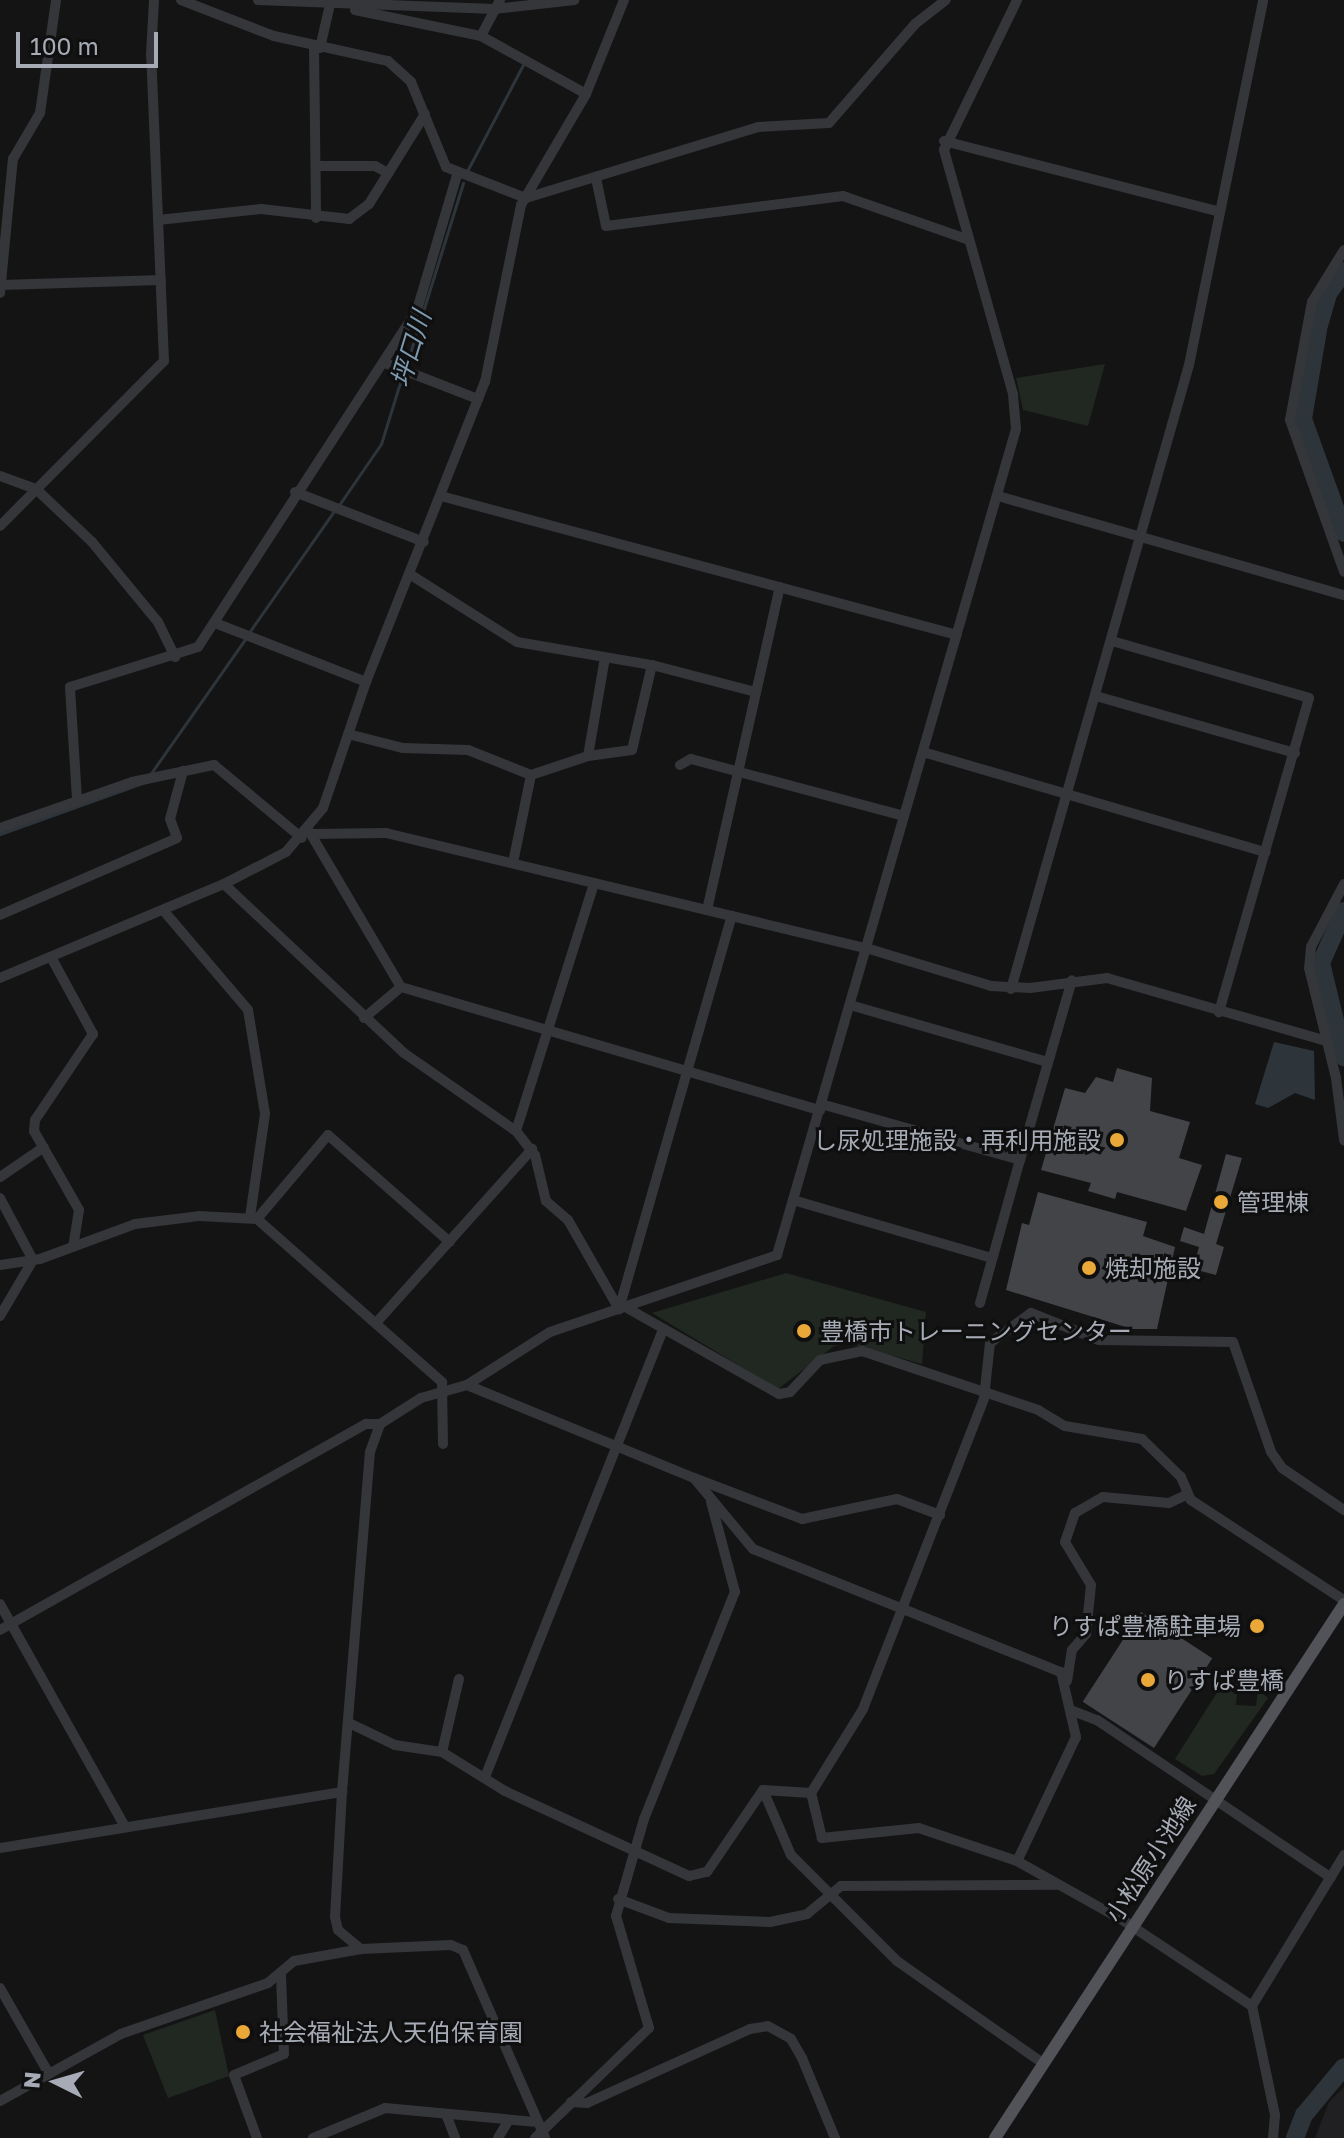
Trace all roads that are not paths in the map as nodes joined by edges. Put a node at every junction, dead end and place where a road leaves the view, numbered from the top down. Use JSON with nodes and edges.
{"nodes":[{"id":1,"x":56,"y":0,"type":"edge"},
{"id":2,"x":154,"y":0,"type":"edge"},
{"id":3,"x":181,"y":0,"type":"edge"},
{"id":4,"x":258,"y":0,"type":"edge"},
{"id":5,"x":574,"y":0,"type":"edge"},
{"id":6,"x":624,"y":0,"type":"edge"},
{"id":7,"x":946,"y":0,"type":"edge"},
{"id":8,"x":1017,"y":0,"type":"edge"},
{"id":9,"x":1263,"y":0,"type":"edge"},
{"id":10,"x":330,"y":2,"type":"edge"},
{"id":11,"x":498,"y":4,"type":"edge"},
{"id":12,"x":481,"y":36,"type":"junction"},
{"id":13,"x":317,"y":47,"type":"junction"},
{"id":14,"x":586,"y":94,"type":"junction"},
{"id":15,"x":425,"y":114,"type":"junction"},
{"id":16,"x":944,"y":141,"type":"junction"},
{"id":17,"x":316,"y":166,"type":"junction"},
{"id":18,"x":388,"y":173,"type":"junction"},
{"id":19,"x":457,"y":175,"type":"junction"},
{"id":20,"x":596,"y":178,"type":"junction"},
{"id":21,"x":526,"y":198,"type":"junction"},
{"id":22,"x":1220,"y":212,"type":"junction"},
{"id":23,"x":316,"y":218,"type":"junction"},
{"id":24,"x":158,"y":220,"type":"junction"},
{"id":25,"x":3,"y":237,"type":"edge"},
{"id":26,"x":969,"y":240,"type":"junction"},
{"id":27,"x":1344,"y":250,"type":"edge"},
{"id":28,"x":161,"y":280,"type":"junction"},
{"id":29,"x":1,"y":289,"type":"edge"},
{"id":30,"x":385,"y":363,"type":"junction"},
{"id":31,"x":478,"y":399,"type":"junction"},
{"id":32,"x":0,"y":476,"type":"edge"},
{"id":33,"x":36,"y":489,"type":"junction"},
{"id":34,"x":295,"y":492,"type":"junction"},
{"id":35,"x":441,"y":496,"type":"junction"},
{"id":36,"x":998,"y":496,"type":"junction"},
{"id":37,"x":0,"y":526,"type":"edge"},
{"id":38,"x":1140,"y":540,"type":"junction"},
{"id":39,"x":424,"y":542,"type":"junction"},
{"id":40,"x":1344,"y":572,"type":"edge"},
{"id":41,"x":411,"y":575,"type":"junction"},
{"id":42,"x":780,"y":587,"type":"junction"},
{"id":43,"x":1344,"y":595,"type":"edge"},
{"id":44,"x":215,"y":623,"type":"junction"},
{"id":45,"x":957,"y":635,"type":"junction"},
{"id":46,"x":1112,"y":641,"type":"junction"},
{"id":47,"x":175,"y":657,"type":"junction"},
{"id":48,"x":605,"y":658,"type":"junction"},
{"id":49,"x":652,"y":665,"type":"junction"},
{"id":50,"x":366,"y":682,"type":"junction"},
{"id":51,"x":756,"y":692,"type":"junction"},
{"id":52,"x":1096,"y":696,"type":"junction"},
{"id":53,"x":348,"y":734,"type":"junction"},
{"id":54,"x":923,"y":752,"type":"junction"},
{"id":55,"x":1295,"y":753,"type":"junction"},
{"id":56,"x":588,"y":756,"type":"junction"},
{"id":57,"x":680,"y":765,"type":"dead end"},
{"id":58,"x":183,"y":771,"type":"junction"},
{"id":59,"x":531,"y":775,"type":"junction"},
{"id":60,"x":737,"y":775,"type":"junction"},
{"id":61,"x":1067,"y":793,"type":"junction"},
{"id":62,"x":77,"y":799,"type":"junction"},
{"id":63,"x":904,"y":816,"type":"junction"},
{"id":64,"x":0,"y":828,"type":"edge"},
{"id":65,"x":307,"y":834,"type":"junction"},
{"id":66,"x":1266,"y":852,"type":"junction"},
{"id":67,"x":513,"y":863,"type":"junction"},
{"id":68,"x":594,"y":883,"type":"junction"},
{"id":69,"x":224,"y":884,"type":"junction"},
{"id":70,"x":1344,"y":884,"type":"edge"},
{"id":71,"x":163,"y":910,"type":"junction"},
{"id":72,"x":707,"y":910,"type":"junction"},
{"id":73,"x":0,"y":915,"type":"edge"},
{"id":74,"x":732,"y":916,"type":"junction"},
{"id":75,"x":866,"y":948,"type":"junction"},
{"id":76,"x":51,"y":957,"type":"junction"},
{"id":77,"x":0,"y":978,"type":"edge"},
{"id":78,"x":1072,"y":980,"type":"junction"},
{"id":79,"x":401,"y":987,"type":"junction"},
{"id":80,"x":1011,"y":989,"type":"junction"},
{"id":81,"x":850,"y":1005,"type":"junction"},
{"id":82,"x":1219,"y":1012,"type":"junction"},
{"id":83,"x":364,"y":1018,"type":"junction"},
{"id":84,"x":548,"y":1031,"type":"junction"},
{"id":85,"x":1327,"y":1041,"type":"junction"},
{"id":86,"x":1048,"y":1062,"type":"junction"},
{"id":87,"x":691,"y":1072,"type":"junction"},
{"id":88,"x":820,"y":1107,"type":"junction"},
{"id":89,"x":516,"y":1131,"type":"junction"},
{"id":90,"x":1344,"y":1140,"type":"edge"},
{"id":91,"x":44,"y":1147,"type":"junction"},
{"id":92,"x":532,"y":1149,"type":"junction"},
{"id":93,"x":1020,"y":1160,"type":"junction"},
{"id":94,"x":0,"y":1177,"type":"edge"},
{"id":95,"x":0,"y":1198,"type":"edge"},
{"id":96,"x":793,"y":1200,"type":"junction"},
{"id":97,"x":253,"y":1218,"type":"junction"},
{"id":98,"x":450,"y":1242,"type":"junction"},
{"id":99,"x":73,"y":1246,"type":"junction"},
{"id":100,"x":991,"y":1258,"type":"junction"},
{"id":101,"x":33,"y":1260,"type":"junction"},
{"id":102,"x":0,"y":1265,"type":"edge"},
{"id":103,"x":980,"y":1303,"type":"dead end"},
{"id":104,"x":623,"y":1308,"type":"junction"},
{"id":105,"x":0,"y":1316,"type":"edge"},
{"id":106,"x":376,"y":1323,"type":"junction"},
{"id":107,"x":663,"y":1330,"type":"junction"},
{"id":108,"x":467,"y":1385,"type":"junction"},
{"id":109,"x":981,"y":1390,"type":"junction"},
{"id":110,"x":444,"y":1392,"type":"junction"},
{"id":111,"x":380,"y":1424,"type":"junction"},
{"id":112,"x":443,"y":1444,"type":"dead end"},
{"id":113,"x":617,"y":1447,"type":"junction"},
{"id":114,"x":694,"y":1478,"type":"junction"},
{"id":115,"x":1188,"y":1494,"type":"junction"},
{"id":116,"x":711,"y":1502,"type":"junction"},
{"id":117,"x":1344,"y":1510,"type":"edge"},
{"id":118,"x":940,"y":1515,"type":"junction"},
{"id":119,"x":1344,"y":1602,"type":"edge"},
{"id":120,"x":0,"y":1604,"type":"edge"},
{"id":121,"x":902,"y":1609,"type":"junction"},
{"id":122,"x":11,"y":1624,"type":"junction"},
{"id":123,"x":0,"y":1630,"type":"edge"},
{"id":124,"x":459,"y":1679,"type":"dead end"},
{"id":125,"x":1067,"y":1681,"type":"junction"},
{"id":126,"x":1073,"y":1711,"type":"junction"},
{"id":127,"x":349,"y":1723,"type":"junction"},
{"id":128,"x":442,"y":1752,"type":"junction"},
{"id":129,"x":485,"y":1777,"type":"junction"},
{"id":130,"x":763,"y":1790,"type":"junction"},
{"id":131,"x":342,"y":1792,"type":"junction"},
{"id":132,"x":811,"y":1793,"type":"junction"},
{"id":133,"x":1215,"y":1797,"type":"junction"},
{"id":134,"x":125,"y":1827,"type":"junction"},
{"id":135,"x":0,"y":1848,"type":"edge"},
{"id":136,"x":633,"y":1849,"type":"junction"},
{"id":137,"x":1344,"y":1855,"type":"edge"},
{"id":138,"x":1017,"y":1861,"type":"junction"},
{"id":139,"x":1331,"y":1878,"type":"junction"},
{"id":140,"x":1059,"y":1885,"type":"junction"},
{"id":141,"x":829,"y":1894,"type":"junction"},
{"id":142,"x":618,"y":1899,"type":"junction"},
{"id":143,"x":1132,"y":1928,"type":"junction"},
{"id":144,"x":361,"y":1949,"type":"junction"},
{"id":145,"x":281,"y":1975,"type":"junction"},
{"id":146,"x":0,"y":1988,"type":"edge"},
{"id":147,"x":1252,"y":2006,"type":"junction"},
{"id":148,"x":1044,"y":2064,"type":"junction"},
{"id":149,"x":49,"y":2074,"type":"junction"},
{"id":150,"x":0,"y":2101,"type":"edge"},
{"id":151,"x":571,"y":2102,"type":"junction"},
{"id":152,"x":446,"y":2114,"type":"junction"},
{"id":153,"x":509,"y":2120,"type":"junction"},
{"id":154,"x":539,"y":2132,"type":"edge"},
{"id":155,"x":257,"y":2138,"type":"edge"},
{"id":156,"x":313,"y":2138,"type":"edge"},
{"id":157,"x":455,"y":2138,"type":"edge"},
{"id":158,"x":498,"y":2138,"type":"edge"},
{"id":159,"x":835,"y":2138,"type":"edge"},
{"id":160,"x":995,"y":2138,"type":"edge"},
{"id":161,"x":1273,"y":2138,"type":"edge"}],
"edges":[{"from":1,"to":25,"type":"street"},
{"from":2,"to":24,"type":"street"},
{"from":3,"to":13,"type":"street"},
{"from":4,"to":10,"type":"street"},
{"from":5,"to":11,"type":"street"},
{"from":6,"to":14,"type":"street"},
{"from":7,"to":20,"type":"street"},
{"from":8,"to":16,"type":"street"},
{"from":9,"to":22,"type":"street"},
{"from":10,"to":11,"type":"street"},
{"from":10,"to":12,"type":"street"},
{"from":10,"to":13,"type":"street"},
{"from":11,"to":12,"type":"street"},
{"from":12,"to":14,"type":"street"},
{"from":13,"to":15,"type":"street"},
{"from":13,"to":17,"type":"street"},
{"from":14,"to":21,"type":"street"},
{"from":15,"to":18,"type":"street"},
{"from":15,"to":19,"type":"street"},
{"from":16,"to":22,"type":"street"},
{"from":16,"to":26,"type":"street"},
{"from":17,"to":18,"type":"street"},
{"from":17,"to":23,"type":"street"},
{"from":18,"to":23,"type":"street"},
{"from":19,"to":21,"type":"street"},
{"from":19,"to":30,"type":"street"},
{"from":20,"to":21,"type":"street"},
{"from":20,"to":26,"type":"street"},
{"from":21,"to":31,"type":"street"},
{"from":22,"to":38,"type":"street"},
{"from":23,"to":24,"type":"street"},
{"from":24,"to":28,"type":"street"},
{"from":25,"to":29,"type":"street"},
{"from":26,"to":36,"type":"street"},
{"from":27,"to":40,"type":"street"},
{"from":28,"to":29,"type":"street"},
{"from":28,"to":33,"type":"street"},
{"from":30,"to":31,"type":"street"},
{"from":30,"to":34,"type":"street"},
{"from":31,"to":35,"type":"street"},
{"from":32,"to":33,"type":"street"},
{"from":33,"to":37,"type":"street"},
{"from":33,"to":47,"type":"street"},
{"from":34,"to":39,"type":"street"},
{"from":34,"to":44,"type":"street"},
{"from":35,"to":39,"type":"street"},
{"from":35,"to":42,"type":"street"},
{"from":36,"to":38,"type":"street"},
{"from":36,"to":45,"type":"street"},
{"from":38,"to":43,"type":"street"},
{"from":38,"to":46,"type":"street"},
{"from":39,"to":41,"type":"street"},
{"from":41,"to":48,"type":"street"},
{"from":41,"to":50,"type":"street"},
{"from":42,"to":45,"type":"street"},
{"from":42,"to":51,"type":"street"},
{"from":44,"to":47,"type":"street"},
{"from":44,"to":50,"type":"street"},
{"from":45,"to":54,"type":"street"},
{"from":46,"to":52,"type":"street"},
{"from":46,"to":55,"type":"street"},
{"from":47,"to":62,"type":"street"},
{"from":48,"to":49,"type":"street"},
{"from":48,"to":56,"type":"street"},
{"from":49,"to":51,"type":"street"},
{"from":49,"to":56,"type":"street"},
{"from":50,"to":53,"type":"street"},
{"from":51,"to":60,"type":"street"},
{"from":52,"to":55,"type":"street"},
{"from":52,"to":61,"type":"street"},
{"from":53,"to":59,"type":"street"},
{"from":53,"to":65,"type":"street"},
{"from":54,"to":61,"type":"street"},
{"from":54,"to":63,"type":"street"},
{"from":55,"to":66,"type":"street"},
{"from":56,"to":59,"type":"street"},
{"from":57,"to":60,"type":"street"},
{"from":58,"to":62,"type":"street"},
{"from":58,"to":65,"type":"street"},
{"from":58,"to":73,"type":"street"},
{"from":59,"to":67,"type":"street"},
{"from":60,"to":63,"type":"street"},
{"from":60,"to":72,"type":"street"},
{"from":61,"to":66,"type":"street"},
{"from":61,"to":80,"type":"street"},
{"from":62,"to":64,"type":"street"},
{"from":63,"to":75,"type":"street"},
{"from":65,"to":67,"type":"street"},
{"from":65,"to":69,"type":"street"},
{"from":65,"to":79,"type":"street"},
{"from":66,"to":82,"type":"street"},
{"from":67,"to":68,"type":"street"},
{"from":68,"to":72,"type":"street"},
{"from":68,"to":84,"type":"street"},
{"from":69,"to":71,"type":"street"},
{"from":69,"to":83,"type":"street"},
{"from":70,"to":85,"type":"street"},
{"from":71,"to":76,"type":"street"},
{"from":71,"to":97,"type":"street"},
{"from":72,"to":74,"type":"street"},
{"from":74,"to":75,"type":"street"},
{"from":74,"to":87,"type":"street"},
{"from":75,"to":80,"type":"street"},
{"from":75,"to":81,"type":"street"},
{"from":76,"to":77,"type":"street"},
{"from":76,"to":91,"type":"street"},
{"from":78,"to":80,"type":"street"},
{"from":78,"to":82,"type":"street"},
{"from":78,"to":86,"type":"street"},
{"from":79,"to":83,"type":"street"},
{"from":79,"to":84,"type":"street"},
{"from":81,"to":86,"type":"street"},
{"from":81,"to":88,"type":"street"},
{"from":82,"to":85,"type":"street"},
{"from":83,"to":89,"type":"street"},
{"from":84,"to":87,"type":"street"},
{"from":84,"to":89,"type":"street"},
{"from":85,"to":90,"type":"street"},
{"from":86,"to":93,"type":"street"},
{"from":87,"to":88,"type":"street"},
{"from":87,"to":104,"type":"street"},
{"from":88,"to":93,"type":"street"},
{"from":88,"to":96,"type":"street"},
{"from":89,"to":92,"type":"street"},
{"from":91,"to":94,"type":"street"},
{"from":91,"to":99,"type":"street"},
{"from":92,"to":98,"type":"street"},
{"from":92,"to":104,"type":"street"},
{"from":93,"to":100,"type":"street"},
{"from":95,"to":101,"type":"street"},
{"from":96,"to":100,"type":"street"},
{"from":96,"to":104,"type":"street"},
{"from":97,"to":98,"type":"street"},
{"from":97,"to":99,"type":"street"},
{"from":97,"to":106,"type":"street"},
{"from":98,"to":106,"type":"street"},
{"from":99,"to":101,"type":"street"},
{"from":100,"to":103,"type":"street"},
{"from":101,"to":102,"type":"street"},
{"from":101,"to":105,"type":"street"},
{"from":104,"to":107,"type":"street"},
{"from":104,"to":108,"type":"street"},
{"from":106,"to":110,"type":"street"},
{"from":107,"to":109,"type":"street"},
{"from":107,"to":113,"type":"street"},
{"from":108,"to":110,"type":"street"},
{"from":108,"to":113,"type":"street"},
{"from":109,"to":115,"type":"street"},
{"from":109,"to":117,"type":"street"},
{"from":109,"to":118,"type":"street"},
{"from":110,"to":111,"type":"street"},
{"from":110,"to":112,"type":"street"},
{"from":111,"to":122,"type":"street"},
{"from":111,"to":127,"type":"street"},
{"from":113,"to":114,"type":"street"},
{"from":113,"to":129,"type":"street"},
{"from":114,"to":116,"type":"street"},
{"from":114,"to":118,"type":"street"},
{"from":115,"to":119,"type":"street"},
{"from":115,"to":125,"type":"street"},
{"from":116,"to":121,"type":"street"},
{"from":116,"to":136,"type":"street"},
{"from":118,"to":121,"type":"street"},
{"from":119,"to":133,"type":"main road","name":"小松原小池線"},
{"from":120,"to":122,"type":"street"},
{"from":121,"to":125,"type":"street"},
{"from":121,"to":132,"type":"street"},
{"from":122,"to":123,"type":"street"},
{"from":122,"to":134,"type":"street"},
{"from":124,"to":128,"type":"street"},
{"from":125,"to":126,"type":"street"},
{"from":126,"to":133,"type":"street"},
{"from":126,"to":138,"type":"street"},
{"from":127,"to":128,"type":"street"},
{"from":127,"to":131,"type":"street"},
{"from":128,"to":129,"type":"street"},
{"from":129,"to":136,"type":"street"},
{"from":130,"to":132,"type":"street"},
{"from":130,"to":136,"type":"street"},
{"from":130,"to":141,"type":"street"},
{"from":131,"to":134,"type":"street"},
{"from":131,"to":144,"type":"street"},
{"from":132,"to":138,"type":"street"},
{"from":133,"to":139,"type":"street"},
{"from":133,"to":143,"type":"main road","name":"小松原小池線"},
{"from":134,"to":135,"type":"street"},
{"from":136,"to":142,"type":"street"},
{"from":137,"to":139,"type":"street"},
{"from":138,"to":140,"type":"street"},
{"from":139,"to":147,"type":"street"},
{"from":140,"to":141,"type":"street"},
{"from":140,"to":143,"type":"street"},
{"from":141,"to":142,"type":"street"},
{"from":141,"to":148,"type":"street"},
{"from":142,"to":151,"type":"street"},
{"from":143,"to":147,"type":"street"},
{"from":143,"to":148,"type":"main road","name":"小松原小池線"},
{"from":144,"to":145,"type":"street"},
{"from":144,"to":154,"type":"street"},
{"from":145,"to":149,"type":"street"},
{"from":145,"to":155,"type":"street"},
{"from":146,"to":149,"type":"street"},
{"from":147,"to":161,"type":"street"},
{"from":148,"to":160,"type":"main road","name":"小松原小池線"},
{"from":149,"to":150,"type":"street"},
{"from":151,"to":154,"type":"street"},
{"from":151,"to":159,"type":"street"},
{"from":152,"to":153,"type":"street"},
{"from":152,"to":156,"type":"street"},
{"from":152,"to":157,"type":"street"},
{"from":153,"to":154,"type":"street"},
{"from":153,"to":158,"type":"street"}]}
